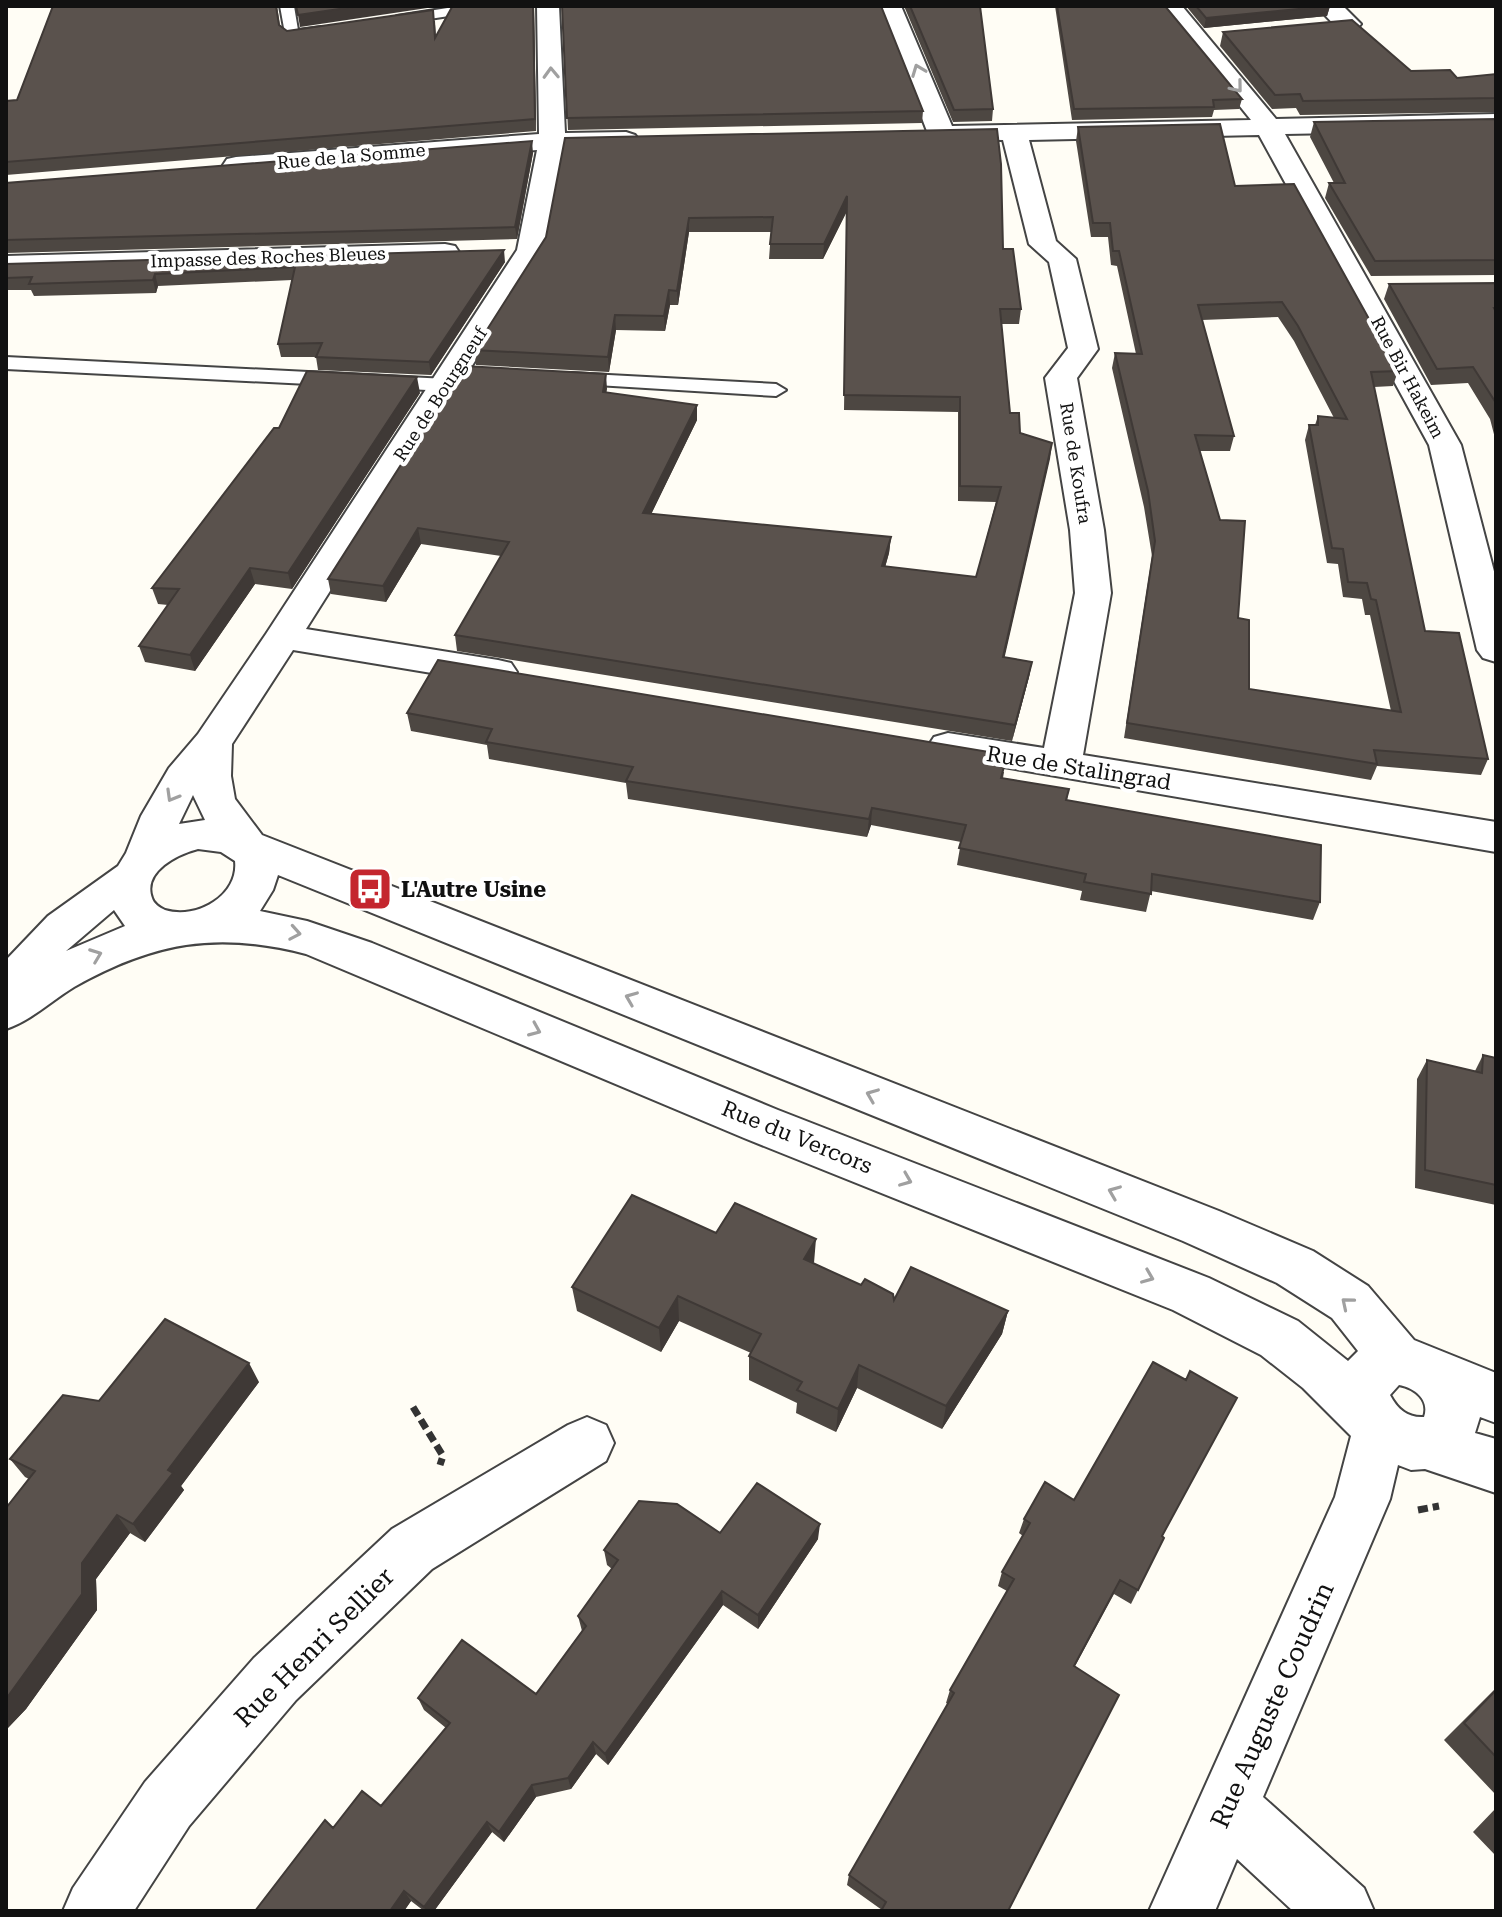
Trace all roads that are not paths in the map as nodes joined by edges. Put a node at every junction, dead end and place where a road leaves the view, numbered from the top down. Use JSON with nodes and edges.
{"nodes":[{"id":1,"x":287,"y":6,"type":"edge"},
{"id":2,"x":488,"y":6,"type":"edge"},
{"id":3,"x":548,"y":6,"type":"edge"},
{"id":4,"x":890,"y":6,"type":"edge"},
{"id":5,"x":1170,"y":6,"type":"edge"},
{"id":6,"x":1324,"y":16,"type":"edge"},
{"id":7,"x":382,"y":22,"type":"edge"},
{"id":8,"x":1349,"y":24,"type":"edge"},
{"id":9,"x":336,"y":29,"type":"edge"},
{"id":10,"x":1228,"y":36,"type":"edge"},
{"id":11,"x":1198,"y":39,"type":"junction"},
{"id":12,"x":1496,"y":122,"type":"edge"},
{"id":13,"x":1266,"y":126,"type":"junction"},
{"id":14,"x":1014,"y":133,"type":"junction"},
{"id":15,"x":942,"y":134,"type":"junction"},
{"id":16,"x":911,"y":135,"type":"edge"},
{"id":17,"x":646,"y":139,"type":"edge"},
{"id":18,"x":552,"y":141,"type":"junction"},
{"id":19,"x":205,"y":168,"type":"edge"},
{"id":20,"x":531,"y":250,"type":"junction"},
{"id":21,"x":6,"y":265,"type":"edge"},
{"id":22,"x":6,"y":363,"type":"edge"},
{"id":23,"x":462,"y":377,"type":"junction"},
{"id":24,"x":546,"y":378,"type":"edge"},
{"id":25,"x":776,"y":390,"type":"dead end"},
{"id":26,"x":283,"y":637,"type":"junction"},
{"id":27,"x":1496,"y":650,"type":"edge"},
{"id":28,"x":534,"y":678,"type":"edge"},
{"id":29,"x":906,"y":739,"type":"edge"},
{"id":30,"x":212,"y":743,"type":"junction"},
{"id":31,"x":1061,"y":765,"type":"junction"},
{"id":32,"x":1496,"y":837,"type":"edge"},
{"id":33,"x":247,"y":846,"type":"junction"},
{"id":34,"x":139,"y":866,"type":"junction"},
{"id":35,"x":189,"y":927,"type":"junction"},
{"id":36,"x":6,"y":997,"type":"edge"},
{"id":37,"x":6,"y":1011,"type":"edge"},
{"id":38,"x":1418,"y":1368,"type":"junction"},
{"id":39,"x":1496,"y":1398,"type":"edge"},
{"id":40,"x":1399,"y":1434,"type":"junction"},
{"id":41,"x":587,"y":1443,"type":"dead end"},
{"id":42,"x":1496,"y":1466,"type":"edge"},
{"id":43,"x":1227,"y":1807,"type":"junction"},
{"id":44,"x":96,"y":1911,"type":"edge"},
{"id":45,"x":1182,"y":1911,"type":"edge"},
{"id":46,"x":1341,"y":1911,"type":"edge"}],
"edges":[{"from":1,"to":9,"type":"lane"},
{"from":2,"to":7,"type":"lane"},
{"from":18,"to":3,"type":"street","name":"Rue de Bourgneuf","one_way":true},
{"from":15,"to":4,"type":"street","one_way":true},
{"from":5,"to":11,"type":"street","name":"Rue Bir Hakeim"},
{"from":6,"to":8,"type":"street"},
{"from":10,"to":11,"type":"street"},
{"from":11,"to":13,"type":"street","name":"Rue Bir Hakeim","one_way":true},
{"from":12,"to":13,"type":"street"},
{"from":13,"to":14,"type":"street"},
{"from":13,"to":27,"type":"street","name":"Rue Bir Hakeim"},
{"from":14,"to":15,"type":"street"},
{"from":14,"to":31,"type":"street","name":"Rue de Koufra"},
{"from":15,"to":16,"type":"street"},
{"from":17,"to":18,"type":"street","name":"Rue de la Somme"},
{"from":18,"to":19,"type":"street","name":"Rue de la Somme"},
{"from":18,"to":20,"type":"street","name":"Rue de Bourgneuf"},
{"from":20,"to":21,"type":"street","name":"Impasse des Roches Bleues"},
{"from":20,"to":23,"type":"street","name":"Rue de Bourgneuf"},
{"from":22,"to":23,"type":"lane"},
{"from":23,"to":26,"type":"street","name":"Rue de Bourgneuf"},
{"from":24,"to":25,"type":"lane"},
{"from":26,"to":28,"type":"street"},
{"from":26,"to":30,"type":"street","name":"Rue de Bourgneuf"},
{"from":29,"to":31,"type":"street","name":"Rue de Stalingrad"},
{"from":30,"to":33,"type":"street","name":"Rue de Bourgneuf"},
{"from":30,"to":34,"type":"street","name":"Rue de Bourgneuf","one_way":true},
{"from":31,"to":32,"type":"street","name":"Rue de Stalingrad"},
{"from":33,"to":34,"type":"street"},
{"from":33,"to":35,"type":"street"},
{"from":38,"to":33,"type":"street","one_way":true},
{"from":34,"to":35,"type":"street"},
{"from":34,"to":36,"type":"street"},
{"from":37,"to":35,"type":"street","one_way":true},
{"from":35,"to":40,"type":"street","name":"Rue du Vercors","one_way":true},
{"from":38,"to":39,"type":"street"},
{"from":38,"to":40,"type":"street"},
{"from":38,"to":40,"type":"street"},
{"from":40,"to":42,"type":"street","name":"Rue du Vercors"},
{"from":40,"to":43,"type":"street","name":"Rue Auguste Coudrin"},
{"from":41,"to":44,"type":"street","name":"Rue Henri Sellier"},
{"from":43,"to":45,"type":"street","name":"Rue Auguste Coudrin"},
{"from":43,"to":46,"type":"street"}]}
